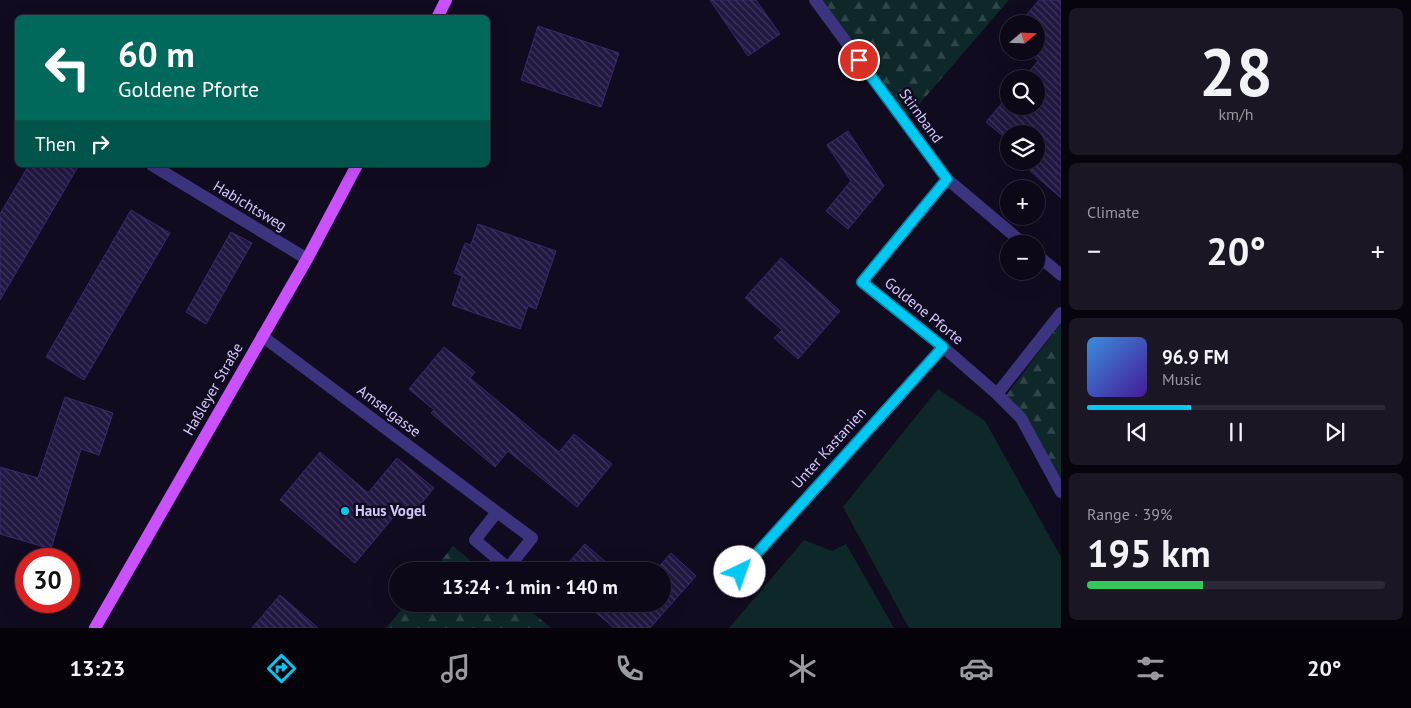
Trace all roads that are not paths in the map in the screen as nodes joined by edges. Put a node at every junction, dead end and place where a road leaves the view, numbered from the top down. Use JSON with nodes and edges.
{"nodes":[{"id":1,"x":446,"y":0,"type":"edge"},
{"id":2,"x":815,"y":0,"type":"edge"},
{"id":3,"x":438,"y":15,"type":"edge"},
{"id":4,"x":155,"y":167,"type":"edge"},
{"id":5,"x":356,"y":167,"type":"edge"},
{"id":6,"x":947,"y":179,"type":"junction"},
{"id":7,"x":1013,"y":235,"type":"edge"},
{"id":8,"x":306,"y":259,"type":"junction"},
{"id":9,"x":1045,"y":262,"type":"edge"},
{"id":10,"x":1061,"y":275,"type":"edge"},
{"id":11,"x":1061,"y":314,"type":"edge"},
{"id":12,"x":262,"y":336,"type":"junction"},
{"id":13,"x":943,"y":347,"type":"junction"},
{"id":14,"x":997,"y":394,"type":"junction"},
{"id":15,"x":1061,"y":492,"type":"edge"},
{"id":16,"x":498,"y":512,"type":"junction"},
{"id":17,"x":740,"y":572,"type":"dead end"},
{"id":18,"x":95,"y":628,"type":"edge"}],
"edges":[{"from":1,"to":3,"type":"main road"},
{"from":2,"to":6,"type":"street","name":"Stirnband"},
{"from":4,"to":8,"type":"street","name":"Habichtsweg"},
{"from":5,"to":8,"type":"main road","name":"Haßleyer Straße"},
{"from":6,"to":7,"type":"street"},
{"from":6,"to":13,"type":"street","name":"Goldene Pforte"},
{"from":8,"to":12,"type":"main road","name":"Haßleyer Straße"},
{"from":9,"to":10,"type":"street"},
{"from":11,"to":14,"type":"street"},
{"from":12,"to":16,"type":"street","name":"Amselgasse"},
{"from":12,"to":18,"type":"main road","name":"Haßleyer Straße"},
{"from":13,"to":14,"type":"street","name":"Goldene Pforte"},
{"from":13,"to":17,"type":"street","name":"Unter Kastanien"},
{"from":14,"to":15,"type":"street"},
{"from":16,"to":16,"type":"street","name":"Amselgasse"}]}
